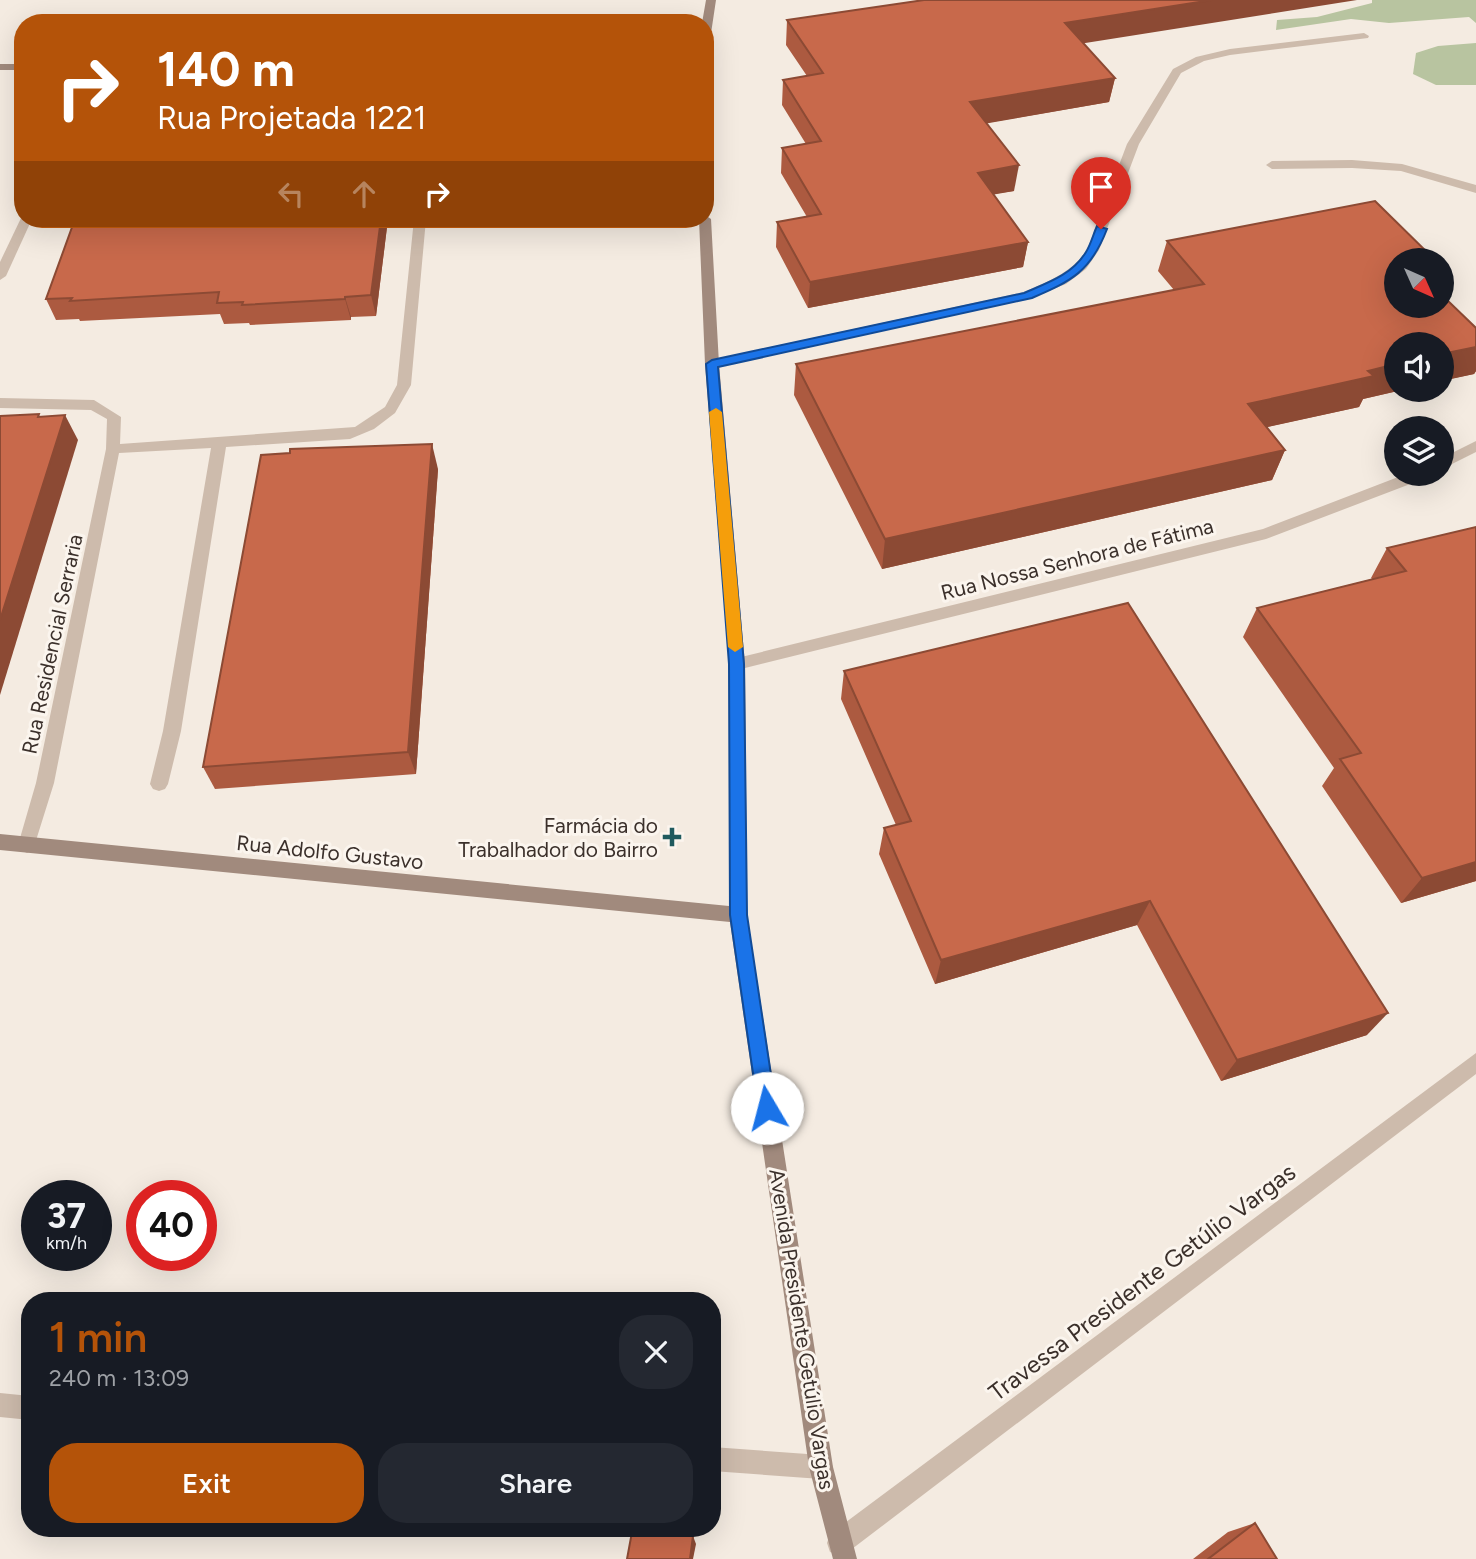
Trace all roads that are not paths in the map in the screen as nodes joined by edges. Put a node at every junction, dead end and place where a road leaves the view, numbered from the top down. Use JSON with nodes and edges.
{"nodes":[{"id":1,"x":1364,"y":36,"type":"dead end"},
{"id":2,"x":1272,"y":165,"type":"dead end"},
{"id":3,"x":1476,"y":189,"type":"edge"},
{"id":4,"x":22,"y":228,"type":"edge"},
{"id":5,"x":420,"y":228,"type":"edge"},
{"id":6,"x":705,"y":228,"type":"edge"},
{"id":7,"x":0,"y":276,"type":"edge"},
{"id":8,"x":712,"y":364,"type":"junction"},
{"id":9,"x":0,"y":403,"type":"edge"},
{"id":10,"x":219,"y":444,"type":"junction"},
{"id":11,"x":1476,"y":446,"type":"edge"},
{"id":12,"x":113,"y":449,"type":"junction"},
{"id":13,"x":1454,"y":458,"type":"edge"},
{"id":14,"x":1390,"y":486,"type":"edge"},
{"id":15,"x":737,"y":664,"type":"junction"},
{"id":16,"x":159,"y":784,"type":"dead end"},
{"id":17,"x":0,"y":842,"type":"edge"},
{"id":18,"x":27,"y":845,"type":"junction"},
{"id":19,"x":738,"y":915,"type":"junction"},
{"id":20,"x":1476,"y":1062,"type":"edge"},
{"id":21,"x":0,"y":1405,"type":"edge"},
{"id":22,"x":21,"y":1407,"type":"edge"},
{"id":23,"x":721,"y":1460,"type":"edge"},
{"id":24,"x":821,"y":1467,"type":"junction"},
{"id":25,"x":842,"y":1551,"type":"edge"}],
"edges":[{"from":1,"to":8,"type":"street"},
{"from":2,"to":3,"type":"street"},
{"from":4,"to":7,"type":"street"},
{"from":5,"to":10,"type":"street"},
{"from":6,"to":8,"type":"street","name":"Avenida Presidente Getúlio Vargas"},
{"from":8,"to":15,"type":"street","name":"Avenida Presidente Getúlio Vargas"},
{"from":9,"to":12,"type":"street","name":"Rua Residencial Serraria"},
{"from":10,"to":12,"type":"street"},
{"from":10,"to":16,"type":"street"},
{"from":11,"to":13,"type":"street"},
{"from":12,"to":18,"type":"street","name":"Rua Residencial Serraria"},
{"from":14,"to":15,"type":"street","name":"Rua Nossa Senhora de Fátima"},
{"from":15,"to":19,"type":"street","name":"Avenida Presidente Getúlio Vargas"},
{"from":17,"to":18,"type":"street","name":"Rua Adolfo Gustavo"},
{"from":18,"to":19,"type":"street","name":"Rua Adolfo Gustavo"},
{"from":19,"to":24,"type":"street","name":"Avenida Presidente Getúlio Vargas"},
{"from":20,"to":25,"type":"street","name":"Travessa Presidente Getúlio Vargas"},
{"from":21,"to":22,"type":"street"},
{"from":23,"to":24,"type":"street"},
{"from":24,"to":25,"type":"street","name":"Avenida Presidente Getúlio Vargas"}]}
